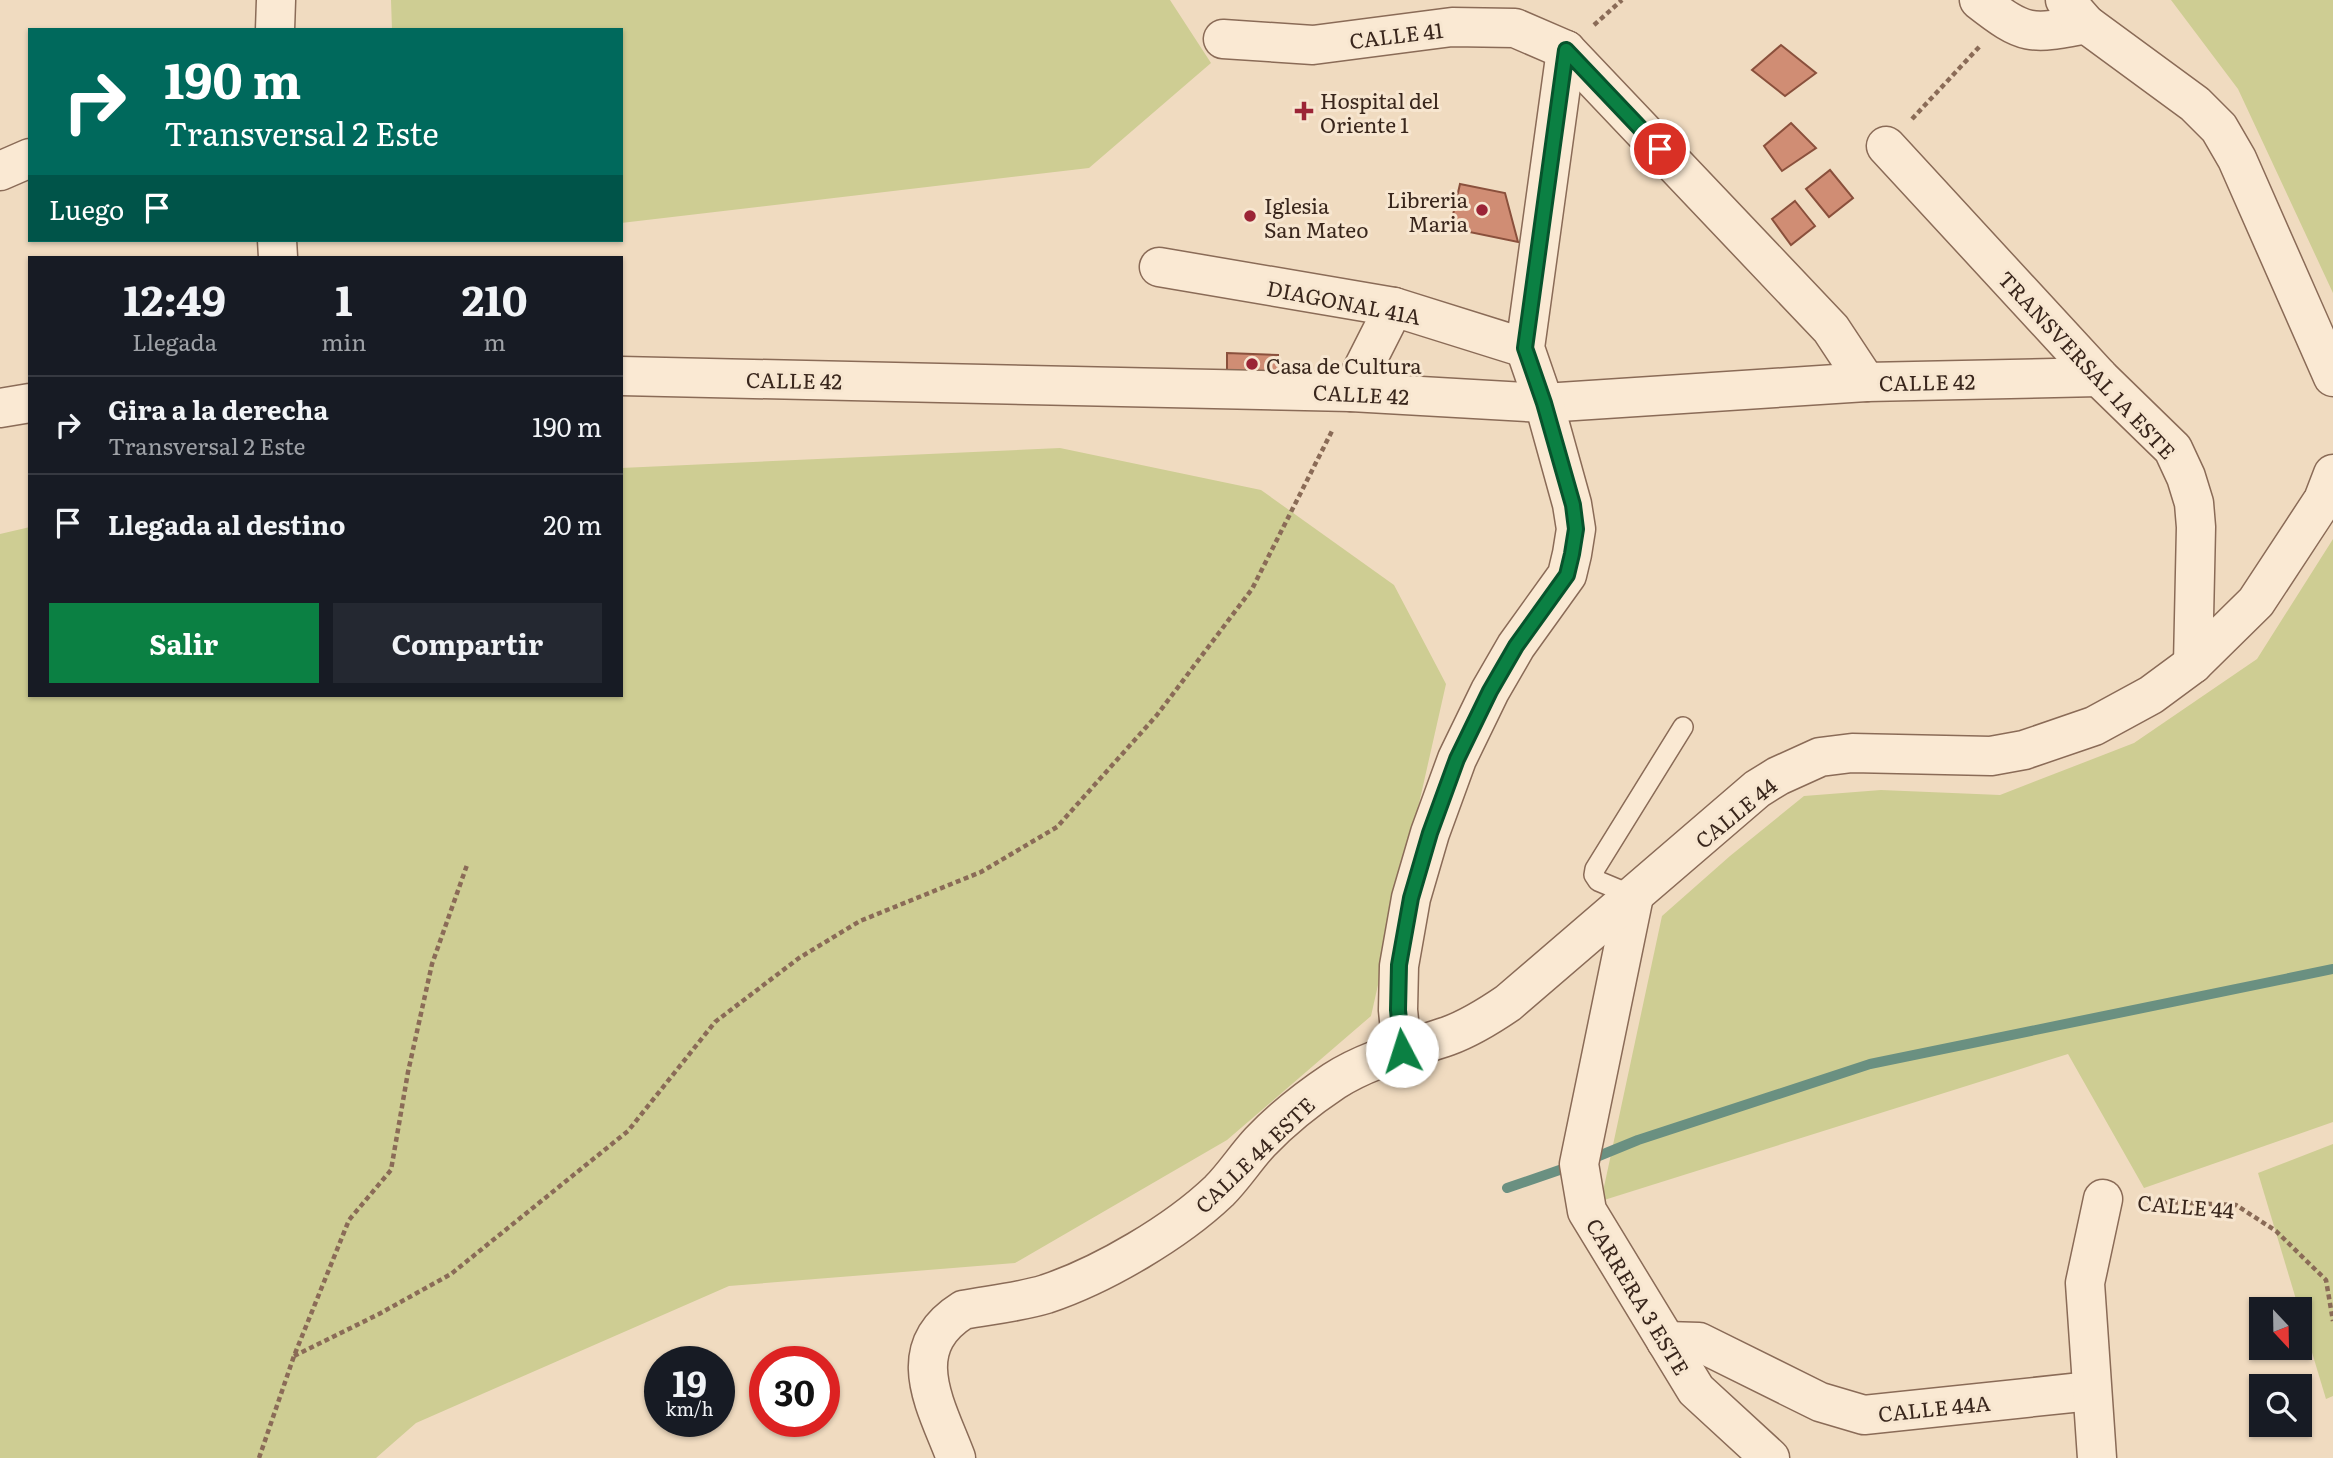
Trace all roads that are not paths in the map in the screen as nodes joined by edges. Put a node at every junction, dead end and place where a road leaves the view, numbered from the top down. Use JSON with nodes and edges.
{"nodes":[{"id":1,"x":276,"y":0,"type":"edge"},
{"id":2,"x":1992,"y":10,"type":"edge"},
{"id":3,"x":2075,"y":12,"type":"edge"},
{"id":4,"x":275,"y":28,"type":"edge"},
{"id":5,"x":1223,"y":39,"type":"dead end"},
{"id":6,"x":1566,"y":50,"type":"junction"},
{"id":7,"x":1886,"y":146,"type":"road end"},
{"id":8,"x":28,"y":159,"type":"edge"},
{"id":9,"x":0,"y":171,"type":"edge"},
{"id":10,"x":1159,"y":267,"type":"dead end"},
{"id":11,"x":1394,"y":307,"type":"junction"},
{"id":12,"x":1525,"y":348,"type":"junction"},
{"id":13,"x":623,"y":376,"type":"edge"},
{"id":14,"x":2099,"y":377,"type":"junction"},
{"id":15,"x":2333,"y":377,"type":"edge"},
{"id":16,"x":1866,"y":382,"type":"junction"},
{"id":17,"x":1351,"y":392,"type":"junction"},
{"id":18,"x":28,"y":403,"type":"edge"},
{"id":19,"x":1544,"y":403,"type":"junction"},
{"id":20,"x":0,"y":408,"type":"edge"},
{"id":21,"x":2333,"y":474,"type":"edge"},
{"id":22,"x":2193,"y":664,"type":"junction"},
{"id":23,"x":1683,"y":727,"type":"dead end"},
{"id":24,"x":1634,"y":896,"type":"junction"},
{"id":25,"x":1402,"y":1051,"type":"junction"},
{"id":26,"x":2103,"y":1199,"type":"road end"},
{"id":27,"x":1666,"y":1341,"type":"junction"},
{"id":28,"x":2091,"y":1391,"type":"junction"},
{"id":29,"x":956,"y":1458,"type":"edge"},
{"id":30,"x":1770,"y":1458,"type":"edge"},
{"id":31,"x":2097,"y":1458,"type":"edge"}],
"edges":[{"from":1,"to":4,"type":"street"},
{"from":2,"to":3,"type":"street"},
{"from":3,"to":15,"type":"street"},
{"from":5,"to":6,"type":"street","name":"CALLE 41"},
{"from":6,"to":12,"type":"street"},
{"from":6,"to":16,"type":"street"},
{"from":7,"to":14,"type":"street","name":"TRANSVERSAL 1A ESTE"},
{"from":8,"to":9,"type":"street"},
{"from":10,"to":11,"type":"street","name":"DIAGONAL 41A"},
{"from":11,"to":12,"type":"street","name":"DIAGONAL 41A"},
{"from":11,"to":17,"type":"street"},
{"from":12,"to":19,"type":"street"},
{"from":13,"to":17,"type":"street","name":"CALLE 42"},
{"from":14,"to":16,"type":"street","name":"CALLE 42"},
{"from":14,"to":22,"type":"street","name":"TRANSVERSAL 1A ESTE"},
{"from":16,"to":19,"type":"street","name":"CALLE 42"},
{"from":17,"to":19,"type":"street","name":"CALLE 42"},
{"from":18,"to":20,"type":"street"},
{"from":19,"to":25,"type":"street"},
{"from":21,"to":22,"type":"street","name":"CALLE 44"},
{"from":22,"to":24,"type":"street","name":"CALLE 44"},
{"from":23,"to":24,"type":"lane"},
{"from":24,"to":25,"type":"street","name":"CALLE 44"},
{"from":24,"to":27,"type":"street","name":"CARRERA 3 ESTE"},
{"from":25,"to":29,"type":"street","name":"CALLE 44 ESTE"},
{"from":26,"to":28,"type":"street"},
{"from":27,"to":28,"type":"street","name":"CALLE 44A"},
{"from":27,"to":30,"type":"street","name":"CARRERA 3 ESTE"},
{"from":28,"to":31,"type":"street"}]}
